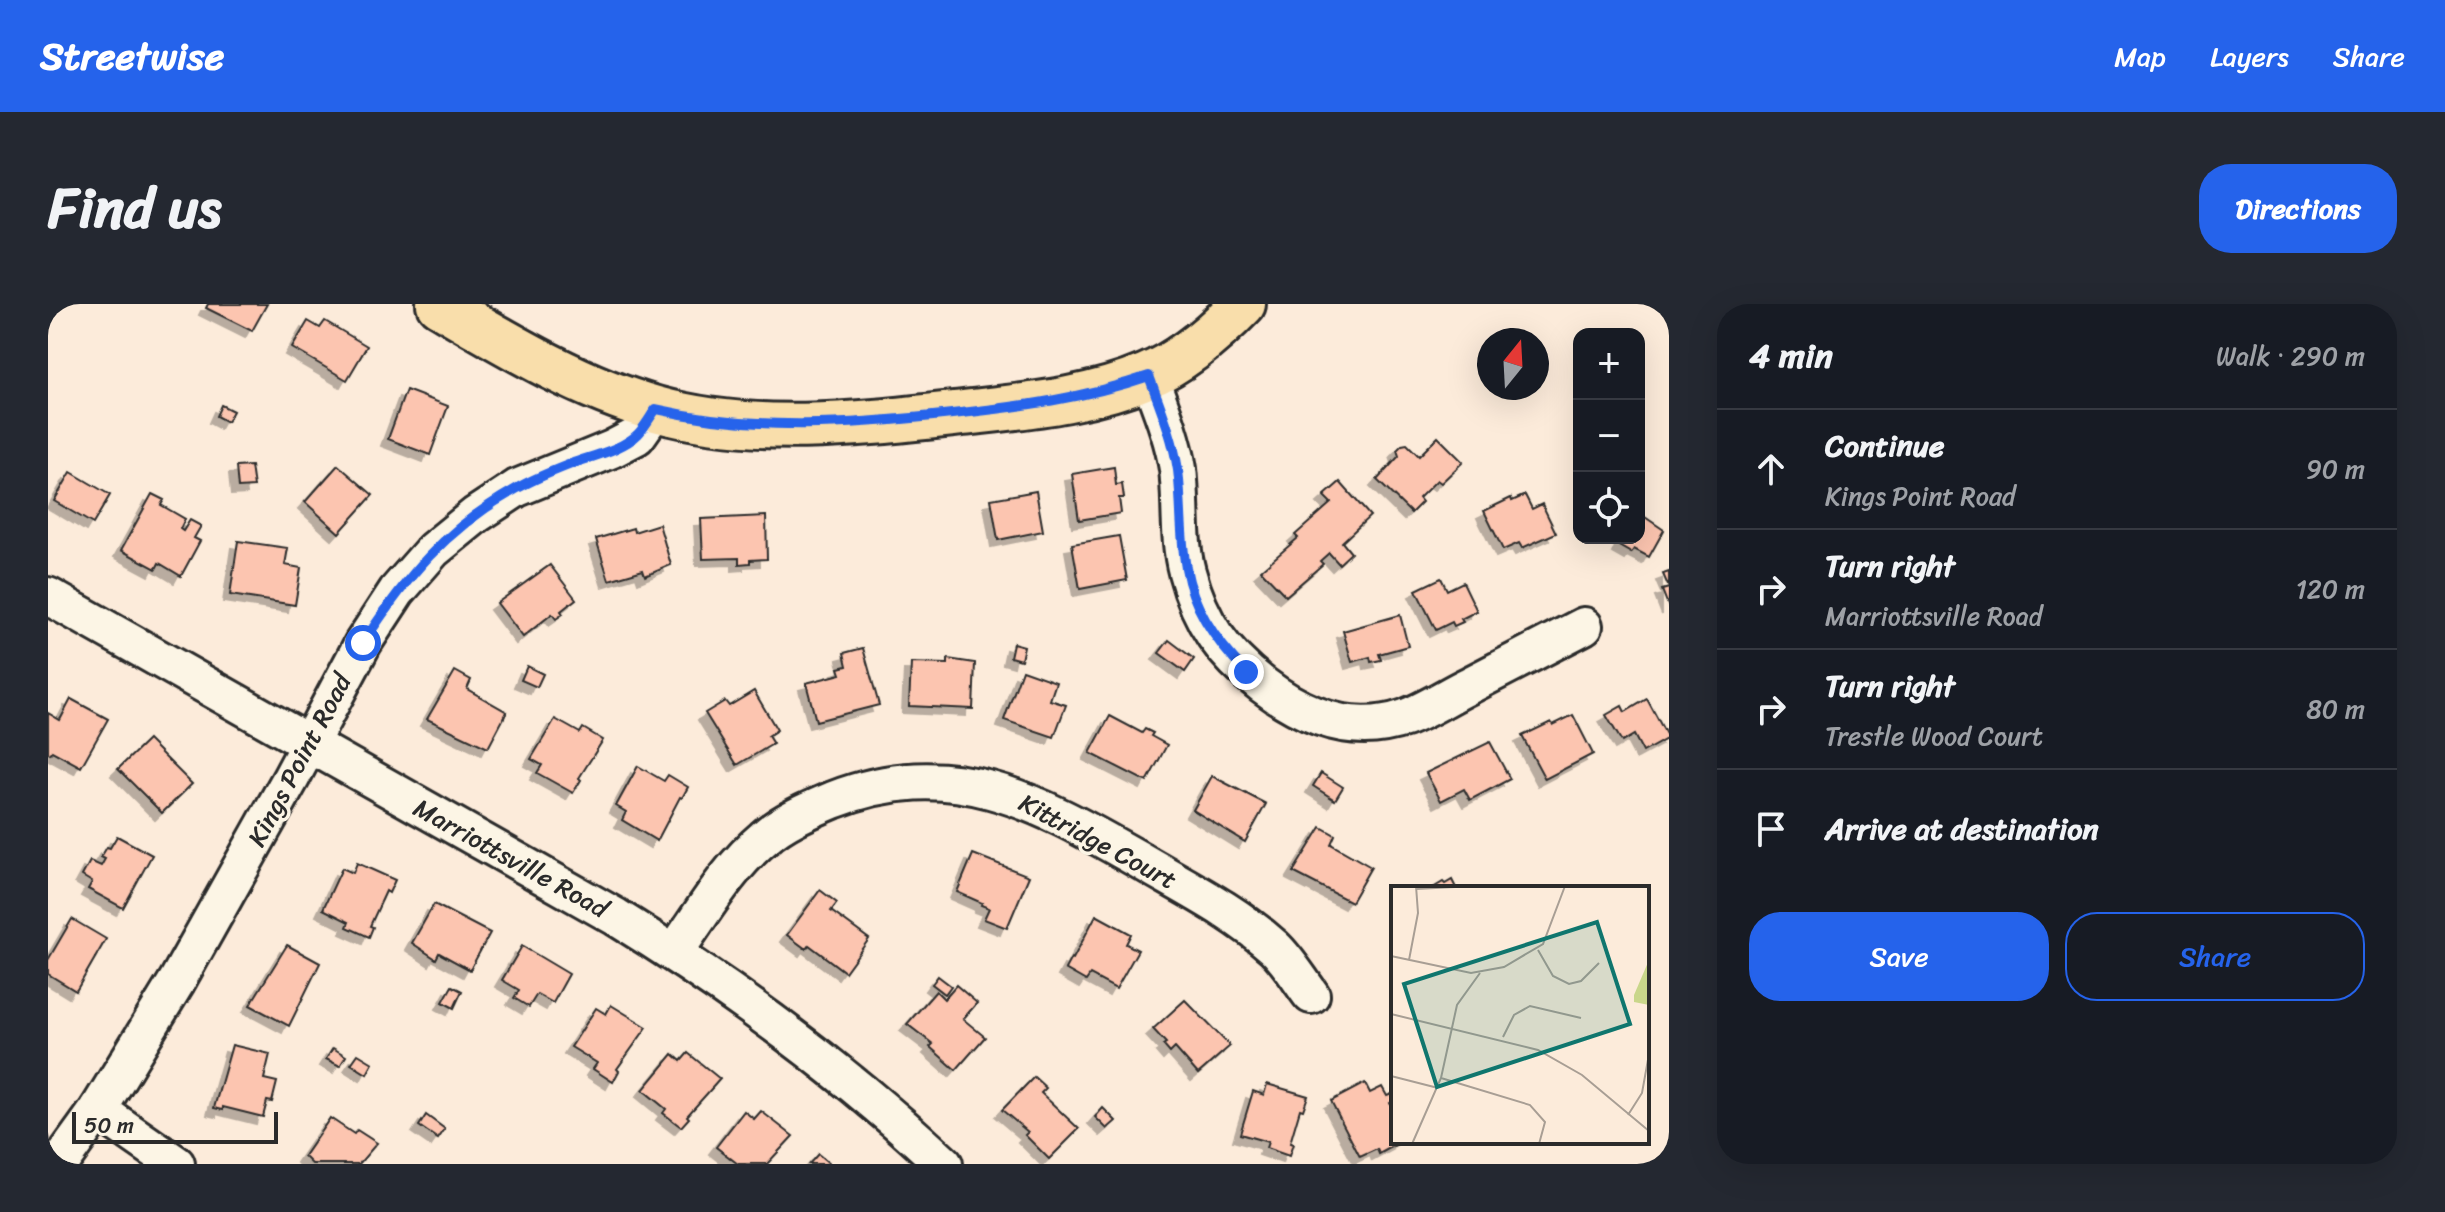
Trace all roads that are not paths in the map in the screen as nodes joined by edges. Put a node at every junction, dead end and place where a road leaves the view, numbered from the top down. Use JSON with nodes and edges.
{"nodes":[{"id":1,"x":439,"y":304,"type":"edge"},
{"id":2,"x":1243,"y":304,"type":"edge"},
{"id":3,"x":1149,"y":376,"type":"junction"},
{"id":4,"x":656,"y":409,"type":"junction"},
{"id":5,"x":48,"y":596,"type":"edge"},
{"id":6,"x":1584,"y":626,"type":"dead end"},
{"id":7,"x":310,"y":744,"type":"junction"},
{"id":8,"x":674,"y":953,"type":"junction"},
{"id":9,"x":1311,"y":995,"type":"dead end"},
{"id":10,"x":98,"y":1110,"type":"junction"},
{"id":11,"x":59,"y":1164,"type":"edge"},
{"id":12,"x":176,"y":1164,"type":"edge"},
{"id":13,"x":944,"y":1164,"type":"edge"}],
"edges":[{"from":1,"to":4,"type":"main road"},
{"from":2,"to":3,"type":"main road"},
{"from":3,"to":4,"type":"main road"},
{"from":3,"to":6,"type":"street"},
{"from":4,"to":7,"type":"street","name":"Kings Point Road"},
{"from":5,"to":7,"type":"street","name":"Marriottsville Road"},
{"from":7,"to":8,"type":"street","name":"Marriottsville Road"},
{"from":7,"to":10,"type":"street","name":"Kings Point Road"},
{"from":8,"to":9,"type":"street","name":"Kittridge Court"},
{"from":8,"to":13,"type":"street","name":"Marriottsville Road"},
{"from":10,"to":11,"type":"street","name":"Kings Point Road"},
{"from":10,"to":12,"type":"street"}]}
